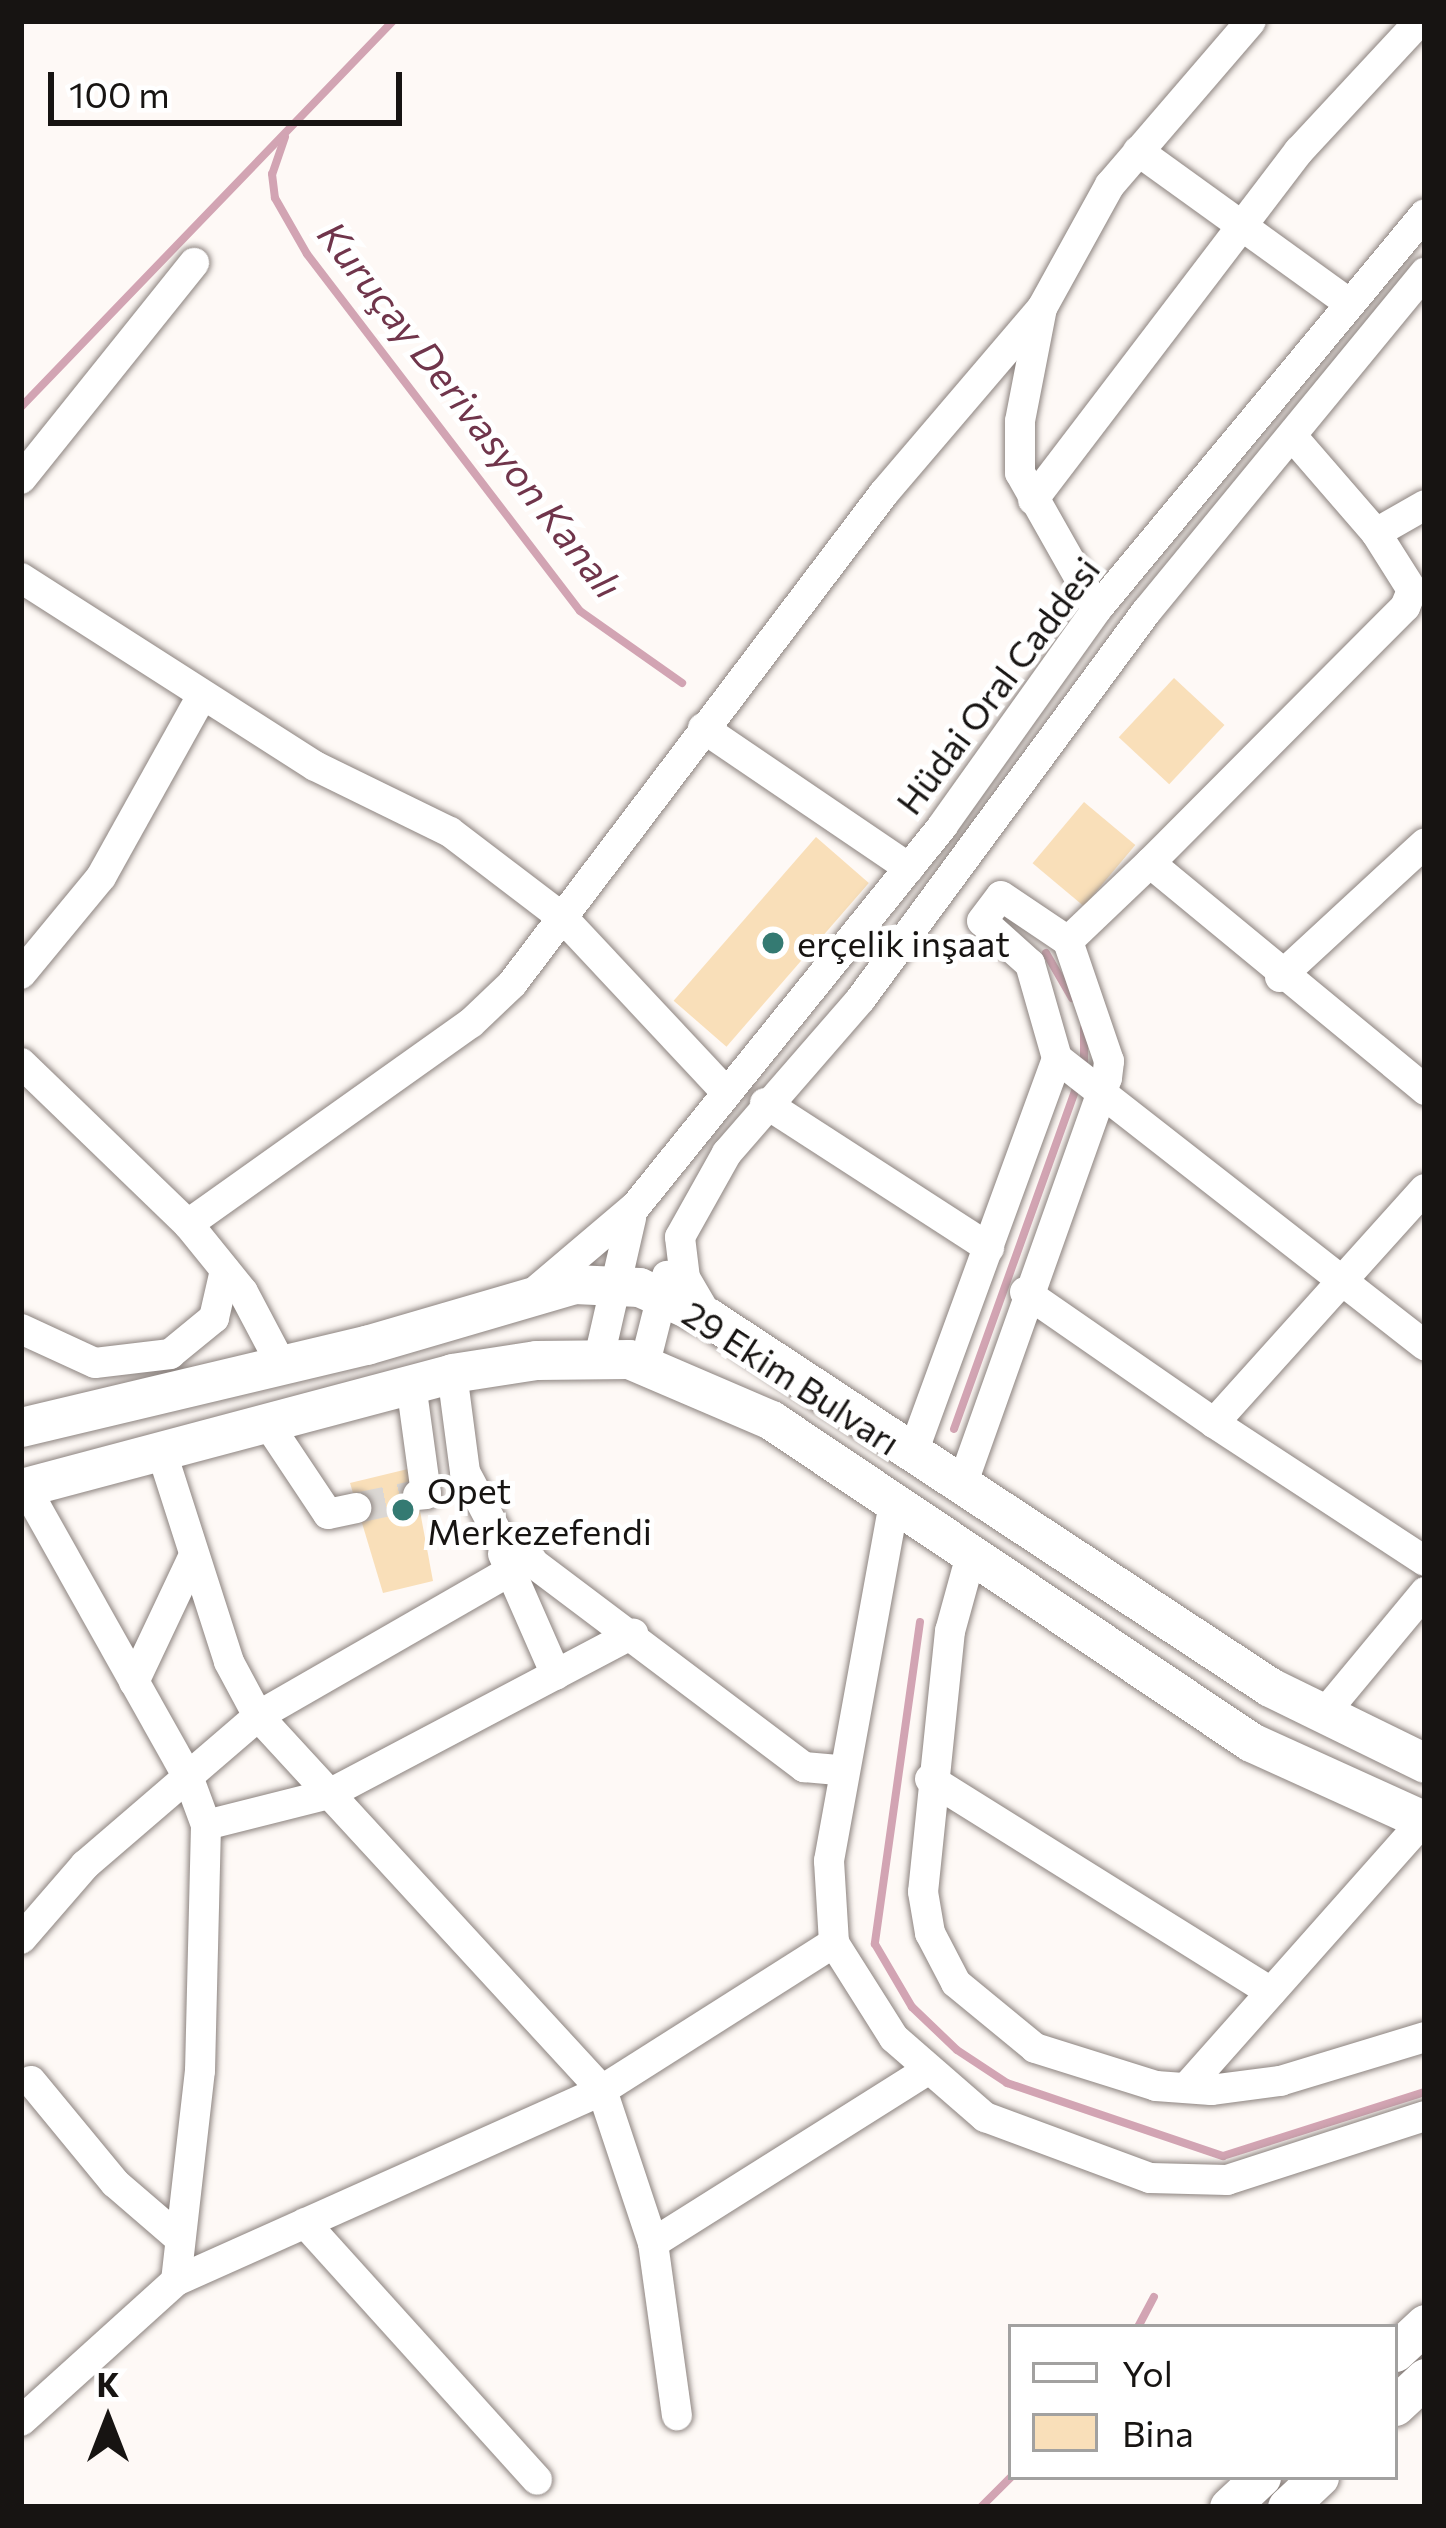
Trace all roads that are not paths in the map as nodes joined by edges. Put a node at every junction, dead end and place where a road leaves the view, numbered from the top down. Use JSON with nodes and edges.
{"nodes":[{"id":1,"x":1251,"y":21,"type":"edge"},
{"id":2,"x":1420,"y":21,"type":"edge"},
{"id":3,"x":1138,"y":152,"type":"junction"},
{"id":4,"x":1425,"y":214,"type":"edge"},
{"id":5,"x":1241,"y":224,"type":"junction"},
{"id":6,"x":194,"y":263,"type":"dead end"},
{"id":7,"x":1425,"y":272,"type":"edge"},
{"id":8,"x":1349,"y":303,"type":"junction"},
{"id":9,"x":1042,"y":308,"type":"junction"},
{"id":10,"x":1292,"y":436,"type":"junction"},
{"id":11,"x":21,"y":479,"type":"edge"},
{"id":12,"x":1033,"y":500,"type":"junction"},
{"id":13,"x":1425,"y":505,"type":"edge"},
{"id":14,"x":1376,"y":533,"type":"junction"},
{"id":15,"x":21,"y":578,"type":"edge"},
{"id":16,"x":1419,"y":595,"type":"edge"},
{"id":17,"x":1097,"y":609,"type":"junction"},
{"id":18,"x":201,"y":697,"type":"junction"},
{"id":19,"x":703,"y":728,"type":"junction"},
{"id":20,"x":1421,"y":854,"type":"edge"},
{"id":21,"x":1150,"y":863,"type":"junction"},
{"id":22,"x":909,"y":868,"type":"junction"},
{"id":23,"x":564,"y":920,"type":"junction"},
{"id":24,"x":1068,"y":941,"type":"junction"},
{"id":25,"x":21,"y":974,"type":"edge"},
{"id":26,"x":1280,"y":977,"type":"junction"},
{"id":27,"x":1062,"y":1062,"type":"junction"},
{"id":28,"x":21,"y":1064,"type":"edge"},
{"id":29,"x":1099,"y":1088,"type":"junction"},
{"id":30,"x":724,"y":1090,"type":"junction"},
{"id":31,"x":1425,"y":1090,"type":"edge"},
{"id":32,"x":765,"y":1103,"type":"junction"},
{"id":33,"x":1425,"y":1189,"type":"edge"},
{"id":34,"x":636,"y":1207,"type":"junction"},
{"id":35,"x":188,"y":1224,"type":"junction"},
{"id":36,"x":684,"y":1229,"type":"junction"},
{"id":37,"x":989,"y":1249,"type":"junction"},
{"id":38,"x":225,"y":1270,"type":"junction"},
{"id":39,"x":1337,"y":1277,"type":"junction"},
{"id":40,"x":612,"y":1283,"type":"junction"},
{"id":41,"x":1025,"y":1292,"type":"junction"},
{"id":42,"x":661,"y":1295,"type":"junction"},
{"id":43,"x":528,"y":1296,"type":"junction"},
{"id":44,"x":709,"y":1318,"type":"junction"},
{"id":45,"x":21,"y":1329,"type":"edge"},
{"id":46,"x":1425,"y":1345,"type":"edge"},
{"id":47,"x":598,"y":1358,"type":"junction"},
{"id":48,"x":645,"y":1363,"type":"junction"},
{"id":49,"x":282,"y":1366,"type":"junction"},
{"id":50,"x":452,"y":1372,"type":"junction"},
{"id":51,"x":411,"y":1384,"type":"junction"},
{"id":52,"x":1214,"y":1423,"type":"junction"},
{"id":53,"x":268,"y":1424,"type":"junction"},
{"id":54,"x":21,"y":1426,"type":"edge"},
{"id":55,"x":162,"y":1454,"type":"junction"},
{"id":56,"x":912,"y":1455,"type":"junction"},
{"id":57,"x":962,"y":1485,"type":"junction"},
{"id":58,"x":23,"y":1488,"type":"edge"},
{"id":59,"x":418,"y":1495,"type":"dead end"},
{"id":60,"x":894,"y":1503,"type":"junction"},
{"id":61,"x":356,"y":1508,"type":"tunnel mouth"},
{"id":62,"x":194,"y":1555,"type":"junction"},
{"id":63,"x":971,"y":1555,"type":"junction"},
{"id":64,"x":1425,"y":1561,"type":"edge"},
{"id":65,"x":519,"y":1566,"type":"junction"},
{"id":66,"x":1425,"y":1592,"type":"edge"},
{"id":67,"x":633,"y":1634,"type":"junction"},
{"id":68,"x":556,"y":1675,"type":"junction"},
{"id":69,"x":134,"y":1682,"type":"junction"},
{"id":70,"x":1322,"y":1715,"type":"junction"},
{"id":71,"x":258,"y":1716,"type":"junction"},
{"id":72,"x":1425,"y":1763,"type":"edge"},
{"id":73,"x":841,"y":1770,"type":"junction"},
{"id":74,"x":189,"y":1779,"type":"junction"},
{"id":75,"x":930,"y":1779,"type":"junction"},
{"id":76,"x":329,"y":1793,"type":"junction"},
{"id":77,"x":1424,"y":1821,"type":"edge"},
{"id":78,"x":206,"y":1825,"type":"junction"},
{"id":79,"x":21,"y":1939,"type":"edge"},
{"id":80,"x":833,"y":1943,"type":"junction"},
{"id":81,"x":1271,"y":1992,"type":"junction"},
{"id":82,"x":1425,"y":2037,"type":"edge"},
{"id":83,"x":926,"y":2071,"type":"junction"},
{"id":84,"x":31,"y":2080,"type":"dead end"},
{"id":85,"x":1186,"y":2088,"type":"junction"},
{"id":86,"x":602,"y":2090,"type":"junction"},
{"id":87,"x":1425,"y":2116,"type":"edge"},
{"id":88,"x":305,"y":2223,"type":"junction"},
{"id":89,"x":180,"y":2239,"type":"junction"},
{"id":90,"x":653,"y":2243,"type":"junction"},
{"id":91,"x":176,"y":2281,"type":"junction"},
{"id":92,"x":1425,"y":2324,"type":"edge"},
{"id":93,"x":1398,"y":2349,"type":"edge"},
{"id":94,"x":677,"y":2415,"type":"dead end"},
{"id":95,"x":21,"y":2421,"type":"edge"},
{"id":96,"x":537,"y":2480,"type":"dead end"},
{"id":97,"x":1258,"y":2480,"type":"edge"},
{"id":98,"x":1316,"y":2480,"type":"edge"},
{"id":99,"x":1229,"y":2507,"type":"edge"},
{"id":100,"x":1287,"y":2507,"type":"edge"}],
"edges":[{"from":1,"to":3,"type":"street"},
{"from":2,"to":5,"type":"street"},
{"from":3,"to":5,"type":"street"},
{"from":3,"to":9,"type":"street"},
{"from":4,"to":8,"type":"street","name":"Hüdai Oral Caddesi"},
{"from":5,"to":8,"type":"street"},
{"from":5,"to":12,"type":"street"},
{"from":6,"to":11,"type":"street"},
{"from":7,"to":10,"type":"street","name":"Hüdai Oral Caddesi"},
{"from":8,"to":17,"type":"street","name":"Hüdai Oral Caddesi"},
{"from":9,"to":12,"type":"street"},
{"from":9,"to":19,"type":"street"},
{"from":10,"to":14,"type":"street"},
{"from":10,"to":32,"type":"street","name":"Hüdai Oral Caddesi"},
{"from":12,"to":17,"type":"street"},
{"from":13,"to":14,"type":"street"},
{"from":14,"to":16,"type":"street"},
{"from":15,"to":18,"type":"street"},
{"from":16,"to":21,"type":"street"},
{"from":17,"to":22,"type":"street","name":"Hüdai Oral Caddesi"},
{"from":18,"to":23,"type":"street"},
{"from":18,"to":25,"type":"street"},
{"from":19,"to":22,"type":"street"},
{"from":19,"to":23,"type":"street"},
{"from":20,"to":26,"type":"street"},
{"from":21,"to":24,"type":"street"},
{"from":21,"to":26,"type":"street"},
{"from":22,"to":30,"type":"street","name":"Hüdai Oral Caddesi"},
{"from":23,"to":30,"type":"street"},
{"from":23,"to":35,"type":"street"},
{"from":24,"to":27,"type":"street"},
{"from":24,"to":29,"type":"street"},
{"from":26,"to":31,"type":"street"},
{"from":27,"to":29,"type":"street"},
{"from":27,"to":37,"type":"street"},
{"from":28,"to":35,"type":"street"},
{"from":29,"to":39,"type":"street"},
{"from":29,"to":41,"type":"street"},
{"from":30,"to":34,"type":"street","name":"Hüdai Oral Caddesi"},
{"from":32,"to":36,"type":"street","name":"Hüdai Oral Caddesi"},
{"from":32,"to":37,"type":"street"},
{"from":33,"to":39,"type":"street"},
{"from":34,"to":40,"type":"street"},
{"from":34,"to":43,"type":"street"},
{"from":35,"to":38,"type":"street"},
{"from":36,"to":42,"type":"street","name":"Hüdai Oral Caddesi"},
{"from":36,"to":44,"type":"street"},
{"from":37,"to":56,"type":"street"},
{"from":38,"to":45,"type":"street"},
{"from":38,"to":49,"type":"street"},
{"from":39,"to":46,"type":"street"},
{"from":39,"to":52,"type":"street"},
{"from":40,"to":42,"type":"main road","name":"29 Ekim Bulvarı"},
{"from":40,"to":43,"type":"main road","name":"29 Ekim Bulvarı"},
{"from":40,"to":47,"type":"street"},
{"from":41,"to":52,"type":"street"},
{"from":41,"to":57,"type":"street"},
{"from":42,"to":44,"type":"main road","name":"29 Ekim Bulvarı"},
{"from":42,"to":48,"type":"street","name":"Hüdai Oral Caddesi"},
{"from":43,"to":49,"type":"main road","name":"29 Ekim Bulvarı"},
{"from":44,"to":56,"type":"main road","name":"29 Ekim Bulvarı"},
{"from":47,"to":48,"type":"main road","name":"29 Ekim Bulvarı"},
{"from":47,"to":50,"type":"main road","name":"29 Ekim Bulvarı"},
{"from":48,"to":60,"type":"main road","name":"29 Ekim Bulvarı"},
{"from":49,"to":54,"type":"main road","name":"29 Ekim Bulvarı"},
{"from":50,"to":51,"type":"main road","name":"29 Ekim Bulvarı"},
{"from":50,"to":65,"type":"street"},
{"from":51,"to":53,"type":"main road","name":"29 Ekim Bulvarı"},
{"from":51,"to":59,"type":"street"},
{"from":52,"to":64,"type":"street"},
{"from":53,"to":55,"type":"main road","name":"29 Ekim Bulvarı"},
{"from":53,"to":61,"type":"street"},
{"from":55,"to":58,"type":"main road","name":"29 Ekim Bulvarı"},
{"from":55,"to":62,"type":"street"},
{"from":56,"to":57,"type":"main road","name":"29 Ekim Bulvarı"},
{"from":57,"to":70,"type":"main road","name":"29 Ekim Bulvarı"},
{"from":58,"to":69,"type":"street"},
{"from":60,"to":63,"type":"main road","name":"29 Ekim Bulvarı"},
{"from":60,"to":73,"type":"street"},
{"from":62,"to":69,"type":"street"},
{"from":62,"to":71,"type":"street"},
{"from":63,"to":75,"type":"street"},
{"from":63,"to":77,"type":"main road","name":"29 Ekim Bulvarı"},
{"from":65,"to":67,"type":"street"},
{"from":65,"to":68,"type":"street"},
{"from":65,"to":71,"type":"street"},
{"from":66,"to":70,"type":"street"},
{"from":67,"to":68,"type":"street"},
{"from":67,"to":73,"type":"street"},
{"from":68,"to":76,"type":"street"},
{"from":69,"to":74,"type":"street"},
{"from":70,"to":72,"type":"main road","name":"29 Ekim Bulvarı"},
{"from":71,"to":74,"type":"street"},
{"from":71,"to":76,"type":"street"},
{"from":73,"to":80,"type":"street"},
{"from":74,"to":78,"type":"street"},
{"from":74,"to":79,"type":"street"},
{"from":75,"to":81,"type":"street"},
{"from":75,"to":85,"type":"street"},
{"from":76,"to":78,"type":"street"},
{"from":76,"to":86,"type":"street"},
{"from":77,"to":81,"type":"street"},
{"from":78,"to":89,"type":"street"},
{"from":80,"to":83,"type":"street"},
{"from":80,"to":86,"type":"street"},
{"from":81,"to":85,"type":"street"},
{"from":82,"to":85,"type":"street"},
{"from":83,"to":87,"type":"street"},
{"from":83,"to":90,"type":"street"},
{"from":84,"to":89,"type":"street"},
{"from":86,"to":88,"type":"street"},
{"from":86,"to":90,"type":"street"},
{"from":88,"to":91,"type":"street"},
{"from":88,"to":96,"type":"street"},
{"from":89,"to":91,"type":"street"},
{"from":90,"to":94,"type":"street"},
{"from":91,"to":95,"type":"street"},
{"from":92,"to":93,"type":"main road"},
{"from":97,"to":99,"type":"main road"},
{"from":98,"to":100,"type":"main road"}]}
